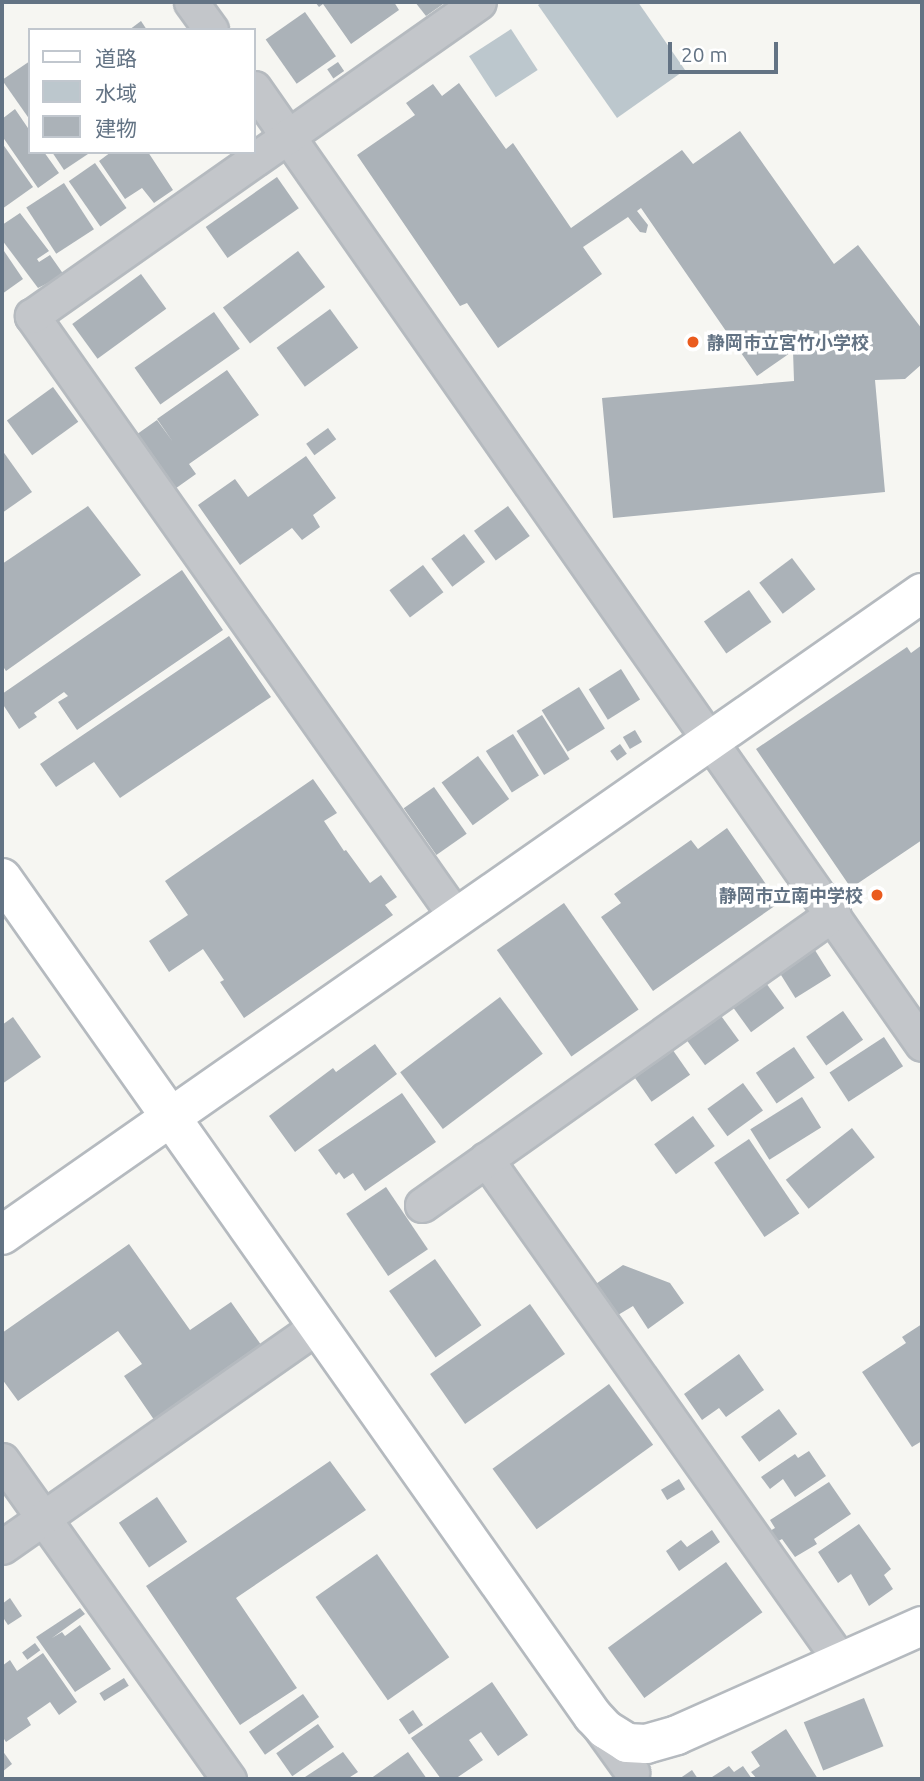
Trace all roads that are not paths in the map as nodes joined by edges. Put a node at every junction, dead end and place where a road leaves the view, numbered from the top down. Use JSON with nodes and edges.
{"nodes":[{"id":1,"x":191,"y":2,"type":"edge"},
{"id":2,"x":479,"y":2,"type":"edge"},
{"id":3,"x":210,"y":28,"type":"edge"},
{"id":4,"x":256,"y":91,"type":"edge"},
{"id":5,"x":289,"y":137,"type":"junction"},
{"id":6,"x":922,"y":593,"type":"edge"},
{"id":7,"x":710,"y":742,"type":"junction"},
{"id":8,"x":2,"y":878,"type":"edge"},
{"id":9,"x":834,"y":915,"type":"junction"},
{"id":10,"x":456,"y":917,"type":"junction"},
{"id":11,"x":922,"y":1044,"type":"edge"},
{"id":12,"x":171,"y":1117,"type":"junction"},
{"id":13,"x":486,"y":1159,"type":"junction"},
{"id":14,"x":422,"y":1205,"type":"dead end"},
{"id":15,"x":2,"y":1235,"type":"edge"},
{"id":16,"x":318,"y":1326,"type":"junction"},
{"id":17,"x":2,"y":1460,"type":"edge"},
{"id":18,"x":41,"y":1519,"type":"junction"},
{"id":19,"x":2,"y":1547,"type":"edge"},
{"id":20,"x":922,"y":1626,"type":"edge"},
{"id":21,"x":842,"y":1663,"type":"junction"},
{"id":22,"x":593,"y":1716,"type":"junction"},
{"id":23,"x":628,"y":1777,"type":"edge"},
{"id":24,"x":229,"y":1779,"type":"edge"}],
"edges":[{"from":1,"to":3,"type":"street"},
{"from":2,"to":5,"type":"street"},
{"from":4,"to":5,"type":"street"},
{"from":5,"to":7,"type":"street"},
{"from":5,"to":10,"type":"street"},
{"from":6,"to":7,"type":"street"},
{"from":7,"to":9,"type":"street"},
{"from":7,"to":10,"type":"street"},
{"from":8,"to":12,"type":"street"},
{"from":9,"to":11,"type":"street"},
{"from":9,"to":13,"type":"street"},
{"from":10,"to":12,"type":"street"},
{"from":12,"to":15,"type":"street"},
{"from":12,"to":16,"type":"street"},
{"from":13,"to":14,"type":"street"},
{"from":13,"to":21,"type":"street"},
{"from":16,"to":18,"type":"street"},
{"from":16,"to":22,"type":"street"},
{"from":17,"to":18,"type":"street"},
{"from":18,"to":19,"type":"street"},
{"from":18,"to":24,"type":"street"},
{"from":20,"to":21,"type":"street"},
{"from":21,"to":22,"type":"street"},
{"from":22,"to":23,"type":"street"}]}
